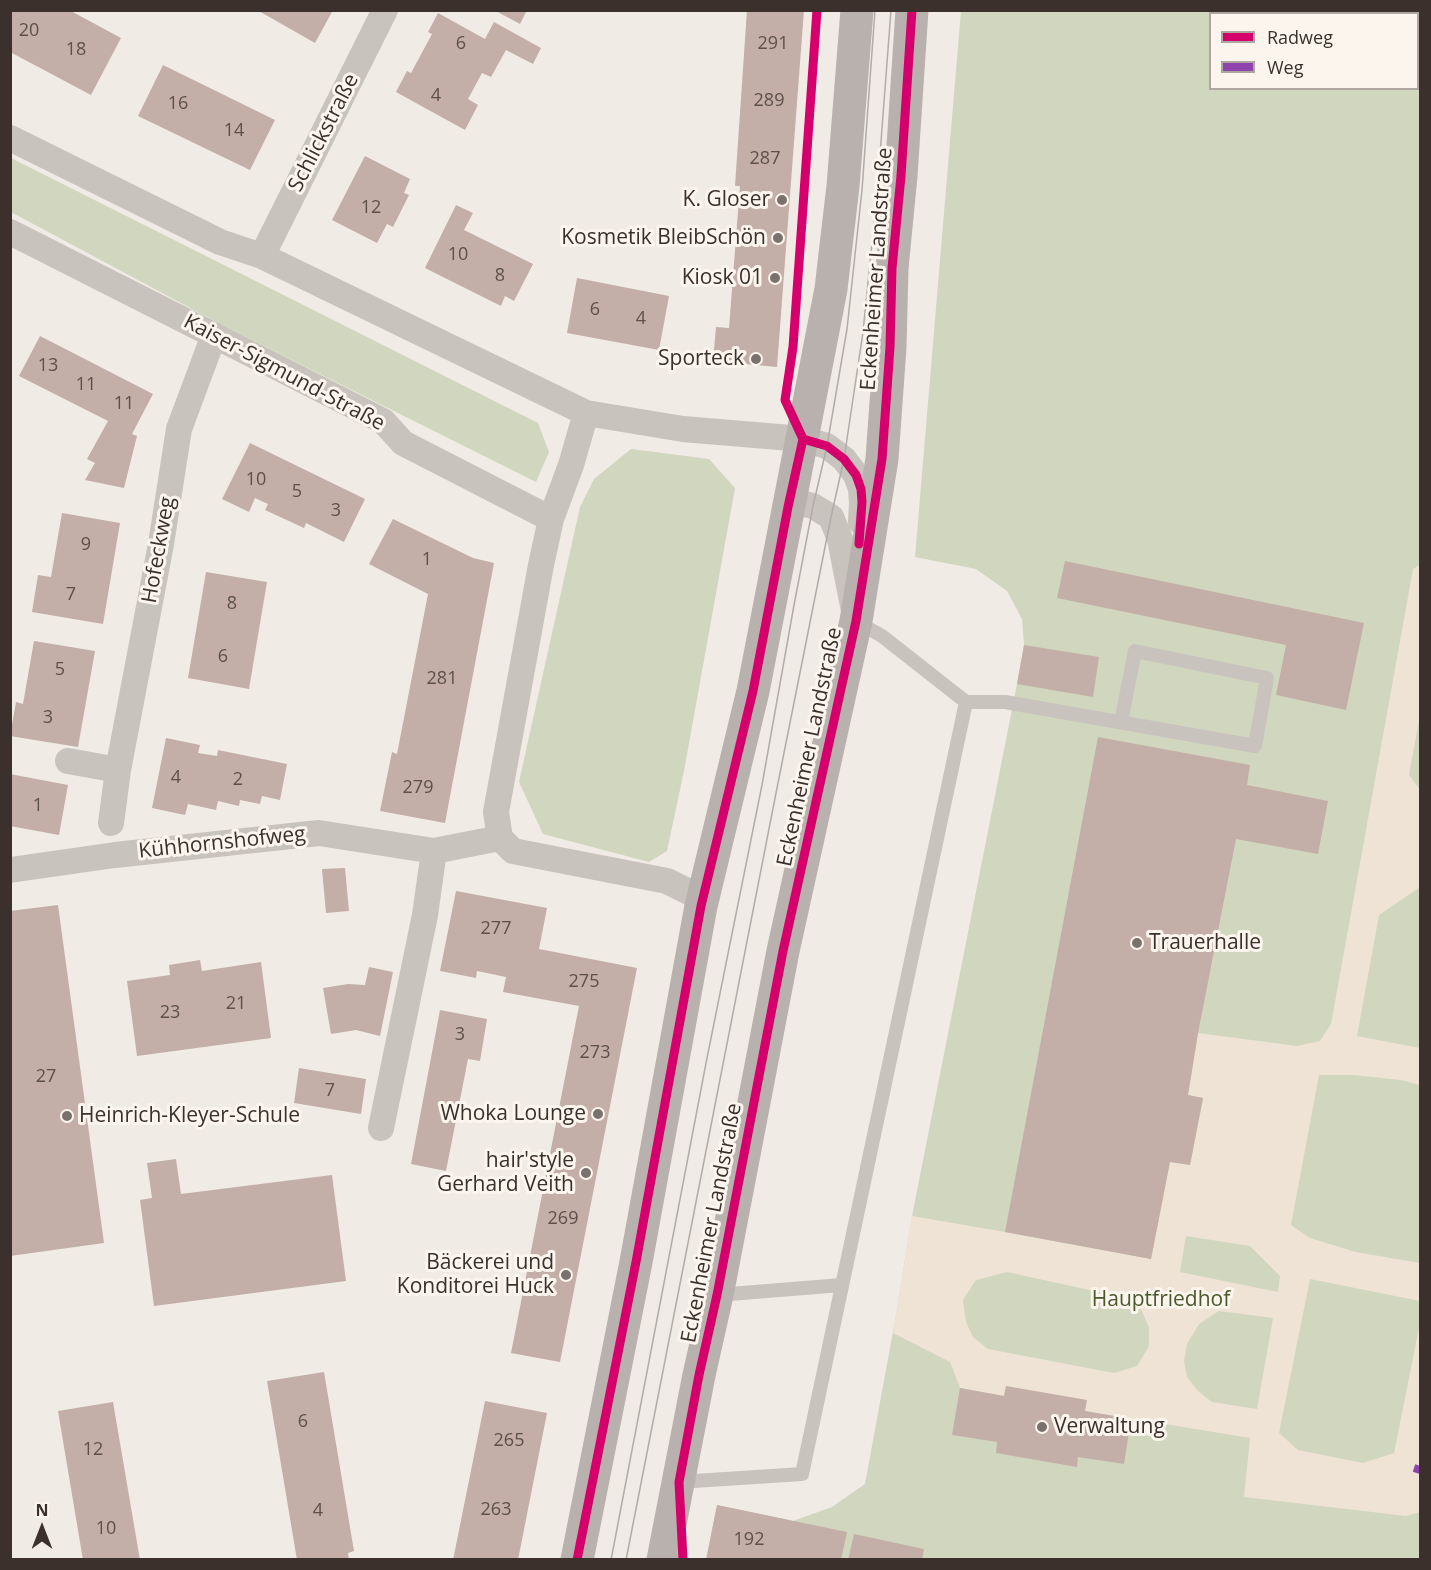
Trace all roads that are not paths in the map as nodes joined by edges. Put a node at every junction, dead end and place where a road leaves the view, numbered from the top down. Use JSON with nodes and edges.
{"nodes":[{"id":1,"x":385,"y":10,"type":"edge"},
{"id":2,"x":857,"y":10,"type":"edge"},
{"id":3,"x":912,"y":10,"type":"edge"},
{"id":4,"x":10,"y":138,"type":"edge"},
{"id":5,"x":10,"y":232,"type":"edge"},
{"id":6,"x":262,"y":256,"type":"junction"},
{"id":7,"x":214,"y":335,"type":"junction"},
{"id":8,"x":586,"y":413,"type":"junction"},
{"id":9,"x":803,"y":439,"type":"junction"},
{"id":10,"x":788,"y":507,"type":"junction"},
{"id":11,"x":551,"y":519,"type":"junction"},
{"id":12,"x":854,"y":608,"type":"junction"},
{"id":13,"x":966,"y":702,"type":"junction"},
{"id":14,"x":1121,"y":722,"type":"junction"},
{"id":15,"x":68,"y":761,"type":"dead end"},
{"id":16,"x":118,"y":770,"type":"junction"},
{"id":17,"x":111,"y":823,"type":"dead end"},
{"id":18,"x":500,"y":838,"type":"junction"},
{"id":19,"x":434,"y":851,"type":"junction"},
{"id":20,"x":10,"y":870,"type":"edge"},
{"id":21,"x":701,"y":906,"type":"junction"},
{"id":22,"x":381,"y":1128,"type":"dead end"},
{"id":23,"x":842,"y":1285,"type":"junction"},
{"id":24,"x":717,"y":1295,"type":"junction"},
{"id":25,"x":679,"y":1482,"type":"junction"},
{"id":26,"x":577,"y":1560,"type":"edge"},
{"id":27,"x":663,"y":1560,"type":"edge"}],
"edges":[{"from":1,"to":6,"type":"street","name":"Schlickstraße"},
{"from":2,"to":9,"type":"main road","name":"Eckenheimer Landstraße"},
{"from":3,"to":12,"type":"main road","name":"Eckenheimer Landstraße"},
{"from":4,"to":6,"type":"street"},
{"from":5,"to":7,"type":"street","name":"Kaiser-Sigmund-Straße"},
{"from":6,"to":8,"type":"street"},
{"from":7,"to":11,"type":"street","name":"Kaiser-Sigmund-Straße"},
{"from":7,"to":16,"type":"street","name":"Hofeckweg"},
{"from":8,"to":9,"type":"street"},
{"from":8,"to":11,"type":"street"},
{"from":9,"to":10,"type":"main road","name":"Eckenheimer Landstraße"},
{"from":9,"to":12,"type":"street"},
{"from":10,"to":12,"type":"street"},
{"from":10,"to":21,"type":"main road","name":"Eckenheimer Landstraße"},
{"from":11,"to":18,"type":"street"},
{"from":12,"to":13,"type":"lane"},
{"from":12,"to":24,"type":"main road","name":"Eckenheimer Landstraße"},
{"from":13,"to":14,"type":"lane"},
{"from":13,"to":23,"type":"lane"},
{"from":14,"to":14,"type":"lane"},
{"from":15,"to":16,"type":"street"},
{"from":16,"to":17,"type":"street","name":"Hofeckweg"},
{"from":18,"to":19,"type":"street","name":"Kühhornshofweg"},
{"from":18,"to":21,"type":"street"},
{"from":19,"to":20,"type":"street","name":"Kühhornshofweg"},
{"from":19,"to":22,"type":"street"},
{"from":21,"to":26,"type":"main road","name":"Eckenheimer Landstraße"},
{"from":23,"to":24,"type":"lane"},
{"from":23,"to":25,"type":"lane"},
{"from":24,"to":25,"type":"main road","name":"Eckenheimer Landstraße"},
{"from":25,"to":27,"type":"main road","name":"Eckenheimer Landstraße"}]}
